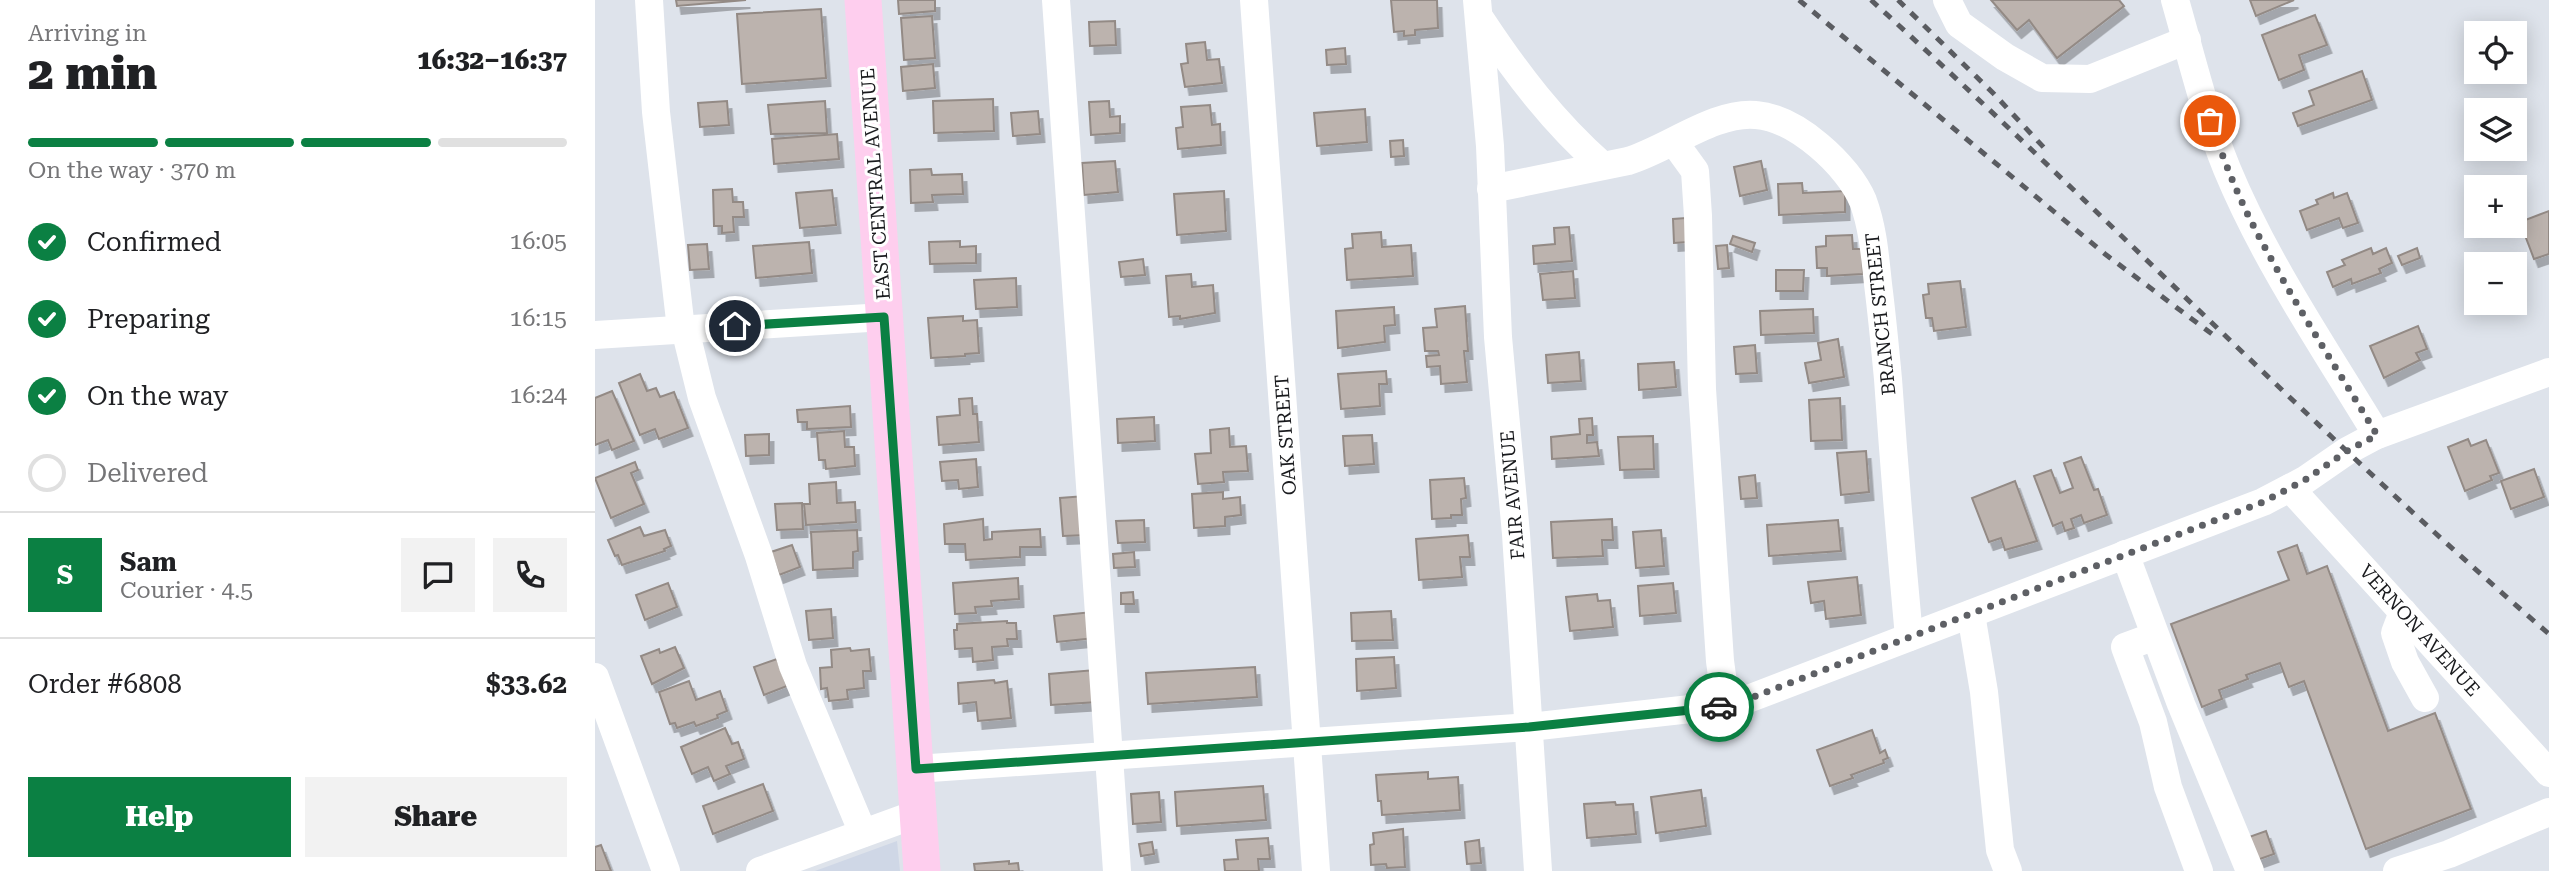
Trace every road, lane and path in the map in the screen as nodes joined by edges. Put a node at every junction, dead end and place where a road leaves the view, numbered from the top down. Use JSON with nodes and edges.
{"nodes":[{"id":1,"x":649,"y":0,"type":"edge"},
{"id":2,"x":863,"y":0,"type":"edge"},
{"id":3,"x":1056,"y":0,"type":"edge"},
{"id":4,"x":1254,"y":0,"type":"edge"},
{"id":5,"x":1947,"y":0,"type":"edge"},
{"id":6,"x":2175,"y":0,"type":"edge"},
{"id":7,"x":1478,"y":9,"type":"edge"},
{"id":8,"x":2187,"y":40,"type":"junction"},
{"id":9,"x":1674,"y":142,"type":"junction"},
{"id":10,"x":1602,"y":165,"type":"junction"},
{"id":11,"x":1492,"y":189,"type":"junction"},
{"id":12,"x":884,"y":317,"type":"junction"},
{"id":13,"x":683,"y":329,"type":"junction"},
{"id":14,"x":595,"y":335,"type":"edge"},
{"id":15,"x":2549,"y":372,"type":"edge"},
{"id":16,"x":2377,"y":435,"type":"junction"},
{"id":17,"x":2290,"y":488,"type":"junction"},
{"id":18,"x":2125,"y":554,"type":"junction"},
{"id":19,"x":2403,"y":611,"type":"junction"},
{"id":20,"x":1971,"y":614,"type":"junction"},
{"id":21,"x":2155,"y":636,"type":"junction"},
{"id":22,"x":1909,"y":637,"type":"junction"},
{"id":23,"x":595,"y":677,"type":"edge"},
{"id":24,"x":2425,"y":698,"type":"dead end"},
{"id":25,"x":2181,"y":704,"type":"junction"},
{"id":26,"x":1726,"y":705,"type":"junction"},
{"id":27,"x":2154,"y":722,"type":"junction"},
{"id":28,"x":1529,"y":727,"type":"junction"},
{"id":29,"x":1307,"y":743,"type":"junction"},
{"id":30,"x":1108,"y":756,"type":"junction"},
{"id":31,"x":916,"y":769,"type":"junction"},
{"id":32,"x":2549,"y":773,"type":"edge"},
{"id":33,"x":2549,"y":812,"type":"edge"},
{"id":34,"x":919,"y":813,"type":"junction"},
{"id":35,"x":863,"y":833,"type":"junction"},
{"id":36,"x":2433,"y":865,"type":"edge"},
{"id":37,"x":666,"y":871,"type":"edge"},
{"id":38,"x":760,"y":871,"type":"edge"},
{"id":39,"x":922,"y":871,"type":"edge"},
{"id":40,"x":1117,"y":871,"type":"edge"},
{"id":41,"x":1315,"y":871,"type":"edge"},
{"id":42,"x":1538,"y":871,"type":"edge"},
{"id":43,"x":2008,"y":871,"type":"edge"},
{"id":44,"x":2199,"y":871,"type":"edge"},
{"id":45,"x":2250,"y":871,"type":"edge"},
{"id":46,"x":2397,"y":871,"type":"edge"}],
"edges":[{"from":1,"to":13,"type":"street"},
{"from":2,"to":12,"type":"main road","name":"EAST CENTRAL AVENUE"},
{"from":3,"to":30,"type":"street"},
{"from":4,"to":29,"type":"street","name":"OAK STREET"},
{"from":5,"to":8,"type":"street"},
{"from":6,"to":8,"type":"street"},
{"from":7,"to":10,"type":"street"},
{"from":7,"to":11,"type":"street","name":"FAIR AVENUE"},
{"from":8,"to":16,"type":"street"},
{"from":9,"to":10,"type":"street","name":"BRANCH STREET"},
{"from":9,"to":22,"type":"street","name":"BRANCH STREET"},
{"from":9,"to":26,"type":"street"},
{"from":10,"to":11,"type":"street","name":"BRANCH STREET"},
{"from":11,"to":28,"type":"street","name":"FAIR AVENUE"},
{"from":12,"to":13,"type":"street"},
{"from":12,"to":31,"type":"main road","name":"EAST CENTRAL AVENUE"},
{"from":13,"to":14,"type":"street"},
{"from":13,"to":35,"type":"street"},
{"from":15,"to":16,"type":"street"},
{"from":16,"to":17,"type":"street"},
{"from":17,"to":18,"type":"street"},
{"from":17,"to":19,"type":"street","name":"VERNON AVENUE"},
{"from":18,"to":20,"type":"street"},
{"from":18,"to":21,"type":"street"},
{"from":19,"to":24,"type":"street"},
{"from":19,"to":32,"type":"street","name":"VERNON AVENUE"},
{"from":20,"to":22,"type":"street"},
{"from":20,"to":43,"type":"street"},
{"from":21,"to":25,"type":"street"},
{"from":21,"to":27,"type":"street"},
{"from":22,"to":26,"type":"street"},
{"from":23,"to":37,"type":"street"},
{"from":25,"to":27,"type":"street"},
{"from":25,"to":45,"type":"street"},
{"from":26,"to":28,"type":"street"},
{"from":27,"to":44,"type":"street"},
{"from":28,"to":29,"type":"street"},
{"from":28,"to":42,"type":"street","name":"FAIR AVENUE"},
{"from":29,"to":30,"type":"street"},
{"from":29,"to":41,"type":"street","name":"OAK STREET"},
{"from":30,"to":31,"type":"street"},
{"from":30,"to":40,"type":"street"},
{"from":31,"to":34,"type":"main road","name":"EAST CENTRAL AVENUE"},
{"from":33,"to":36,"type":"street"},
{"from":34,"to":35,"type":"street"},
{"from":34,"to":39,"type":"main road","name":"EAST CENTRAL AVENUE"},
{"from":35,"to":38,"type":"street"},
{"from":36,"to":46,"type":"street"}]}
